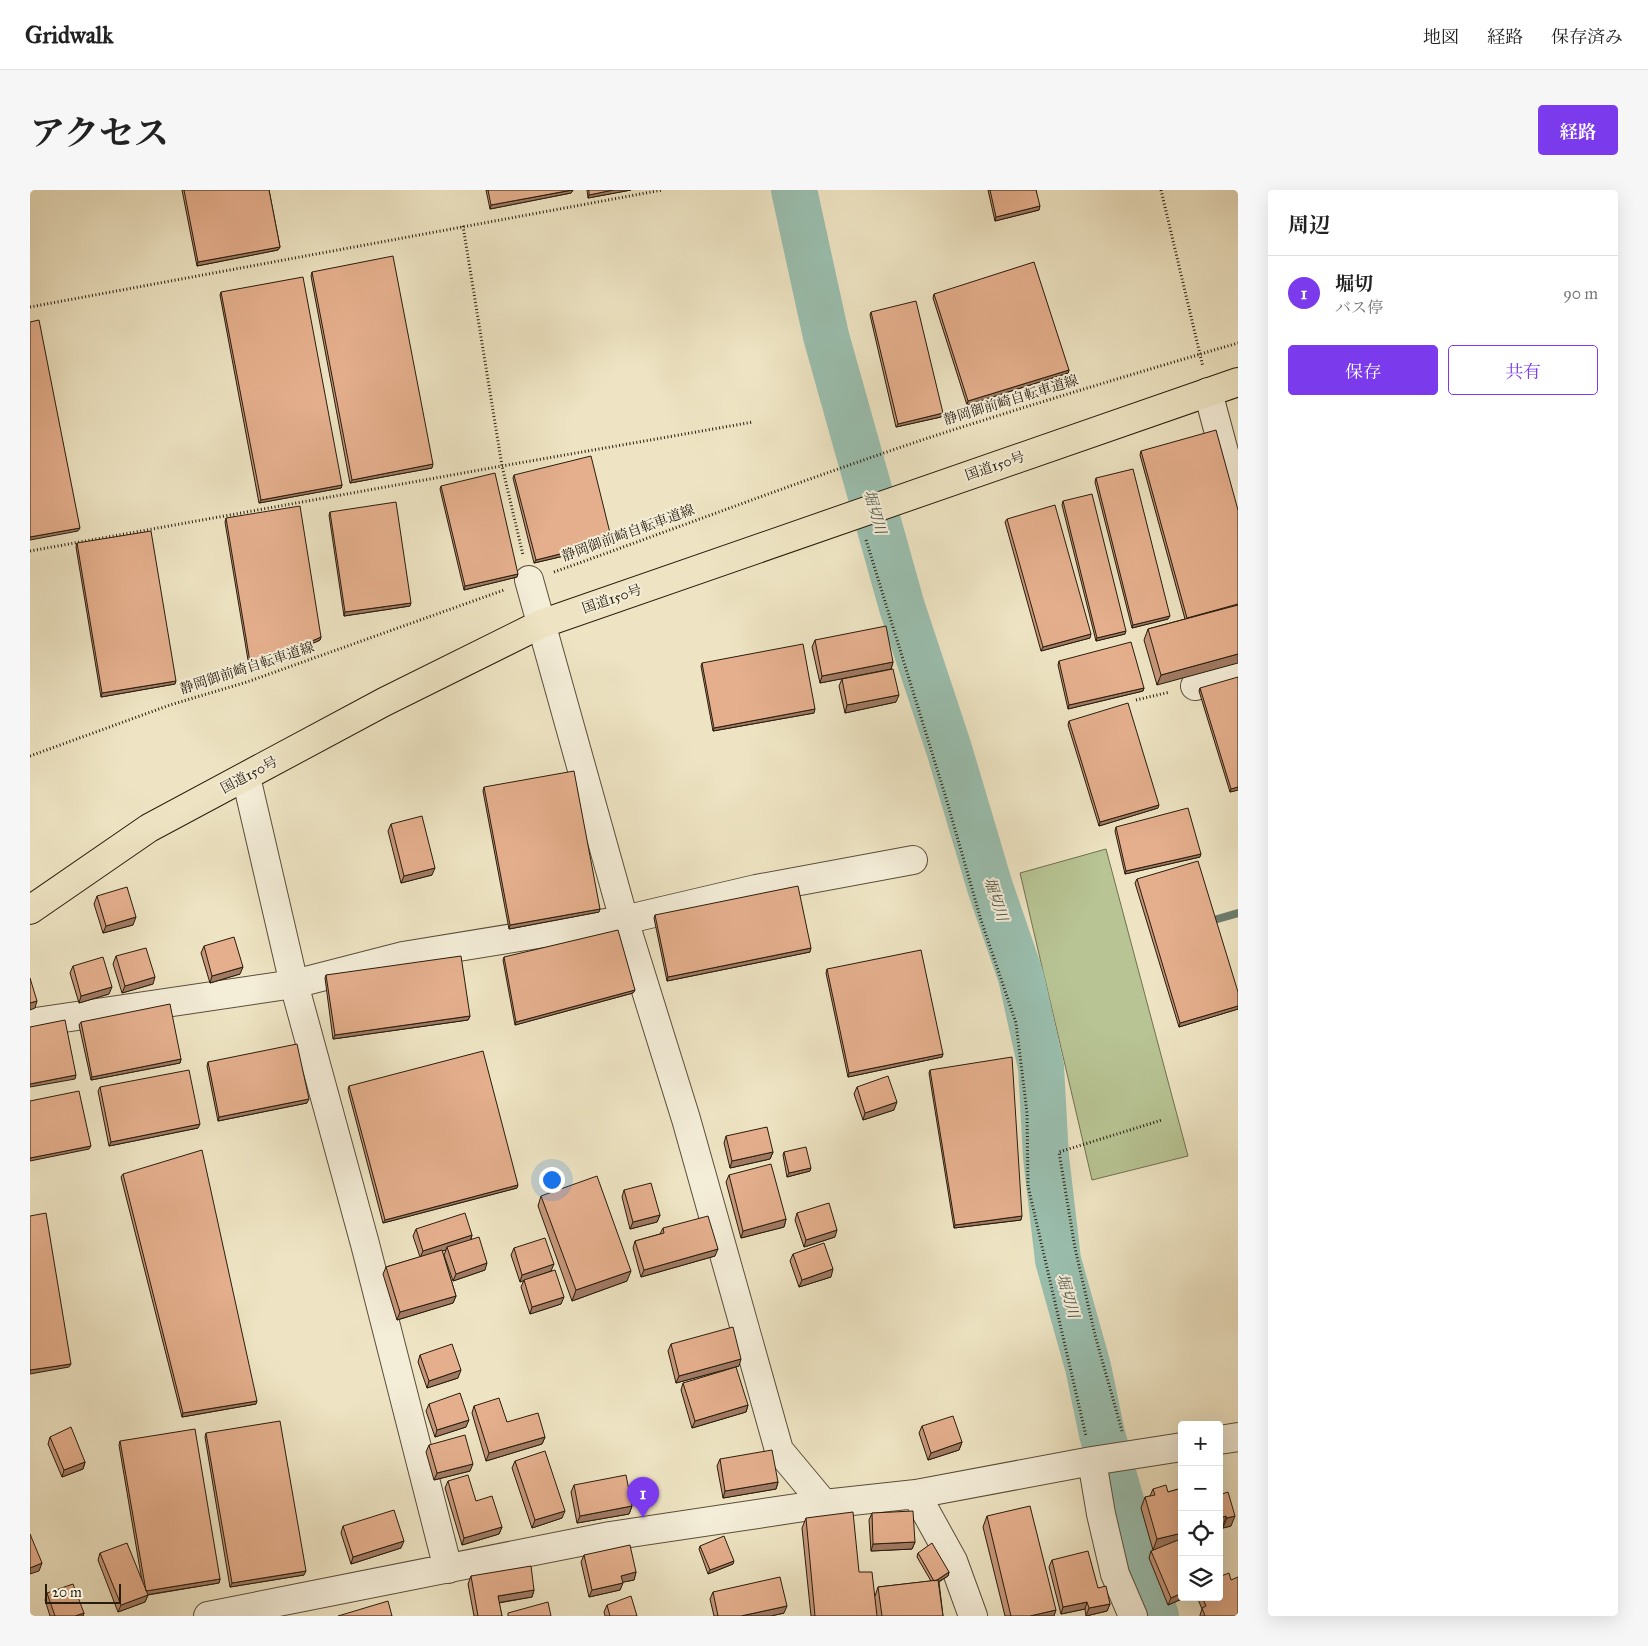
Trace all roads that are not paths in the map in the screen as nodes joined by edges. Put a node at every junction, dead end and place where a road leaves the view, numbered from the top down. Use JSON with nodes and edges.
{"nodes":[{"id":1,"x":1238,"y":382,"type":"edge"},
{"id":2,"x":1208,"y":392,"type":"junction"},
{"id":3,"x":1238,"y":504,"type":"edge"},
{"id":4,"x":529,"y":580,"type":"road end"},
{"id":5,"x":541,"y":624,"type":"junction"},
{"id":6,"x":1238,"y":674,"type":"edge"},
{"id":7,"x":1195,"y":686,"type":"edge"},
{"id":8,"x":246,"y":777,"type":"junction"},
{"id":9,"x":913,"y":860,"type":"dead end"},
{"id":10,"x":30,"y":910,"type":"edge"},
{"id":11,"x":624,"y":920,"type":"junction"},
{"id":12,"x":294,"y":984,"type":"junction"},
{"id":13,"x":30,"y":1022,"type":"edge"},
{"id":14,"x":1238,"y":1437,"type":"edge"},
{"id":15,"x":1223,"y":1439,"type":"edge"},
{"id":16,"x":1178,"y":1447,"type":"edge"},
{"id":17,"x":1092,"y":1461,"type":"junction"},
{"id":18,"x":916,"y":1494,"type":"junction"},
{"id":19,"x":824,"y":1504,"type":"junction"},
{"id":20,"x":448,"y":1569,"type":"junction"},
{"id":21,"x":208,"y":1616,"type":"edge"},
{"id":22,"x":973,"y":1616,"type":"edge"},
{"id":23,"x":1133,"y":1616,"type":"edge"}],
"edges":[{"from":1,"to":2,"type":"highway","name":"国道150号"},
{"from":2,"to":3,"type":"street"},
{"from":2,"to":5,"type":"highway","name":"国道150号"},
{"from":4,"to":5,"type":"street"},
{"from":5,"to":8,"type":"highway","name":"国道150号"},
{"from":5,"to":11,"type":"street"},
{"from":6,"to":7,"type":"street"},
{"from":8,"to":10,"type":"highway","name":"国道150号"},
{"from":8,"to":12,"type":"street"},
{"from":9,"to":11,"type":"street"},
{"from":11,"to":12,"type":"street"},
{"from":11,"to":19,"type":"street"},
{"from":12,"to":13,"type":"street"},
{"from":12,"to":20,"type":"street"},
{"from":14,"to":15,"type":"street"},
{"from":16,"to":17,"type":"street"},
{"from":17,"to":18,"type":"street"},
{"from":17,"to":23,"type":"street"},
{"from":18,"to":19,"type":"street"},
{"from":18,"to":22,"type":"street"},
{"from":19,"to":20,"type":"street"},
{"from":20,"to":21,"type":"street"}]}
